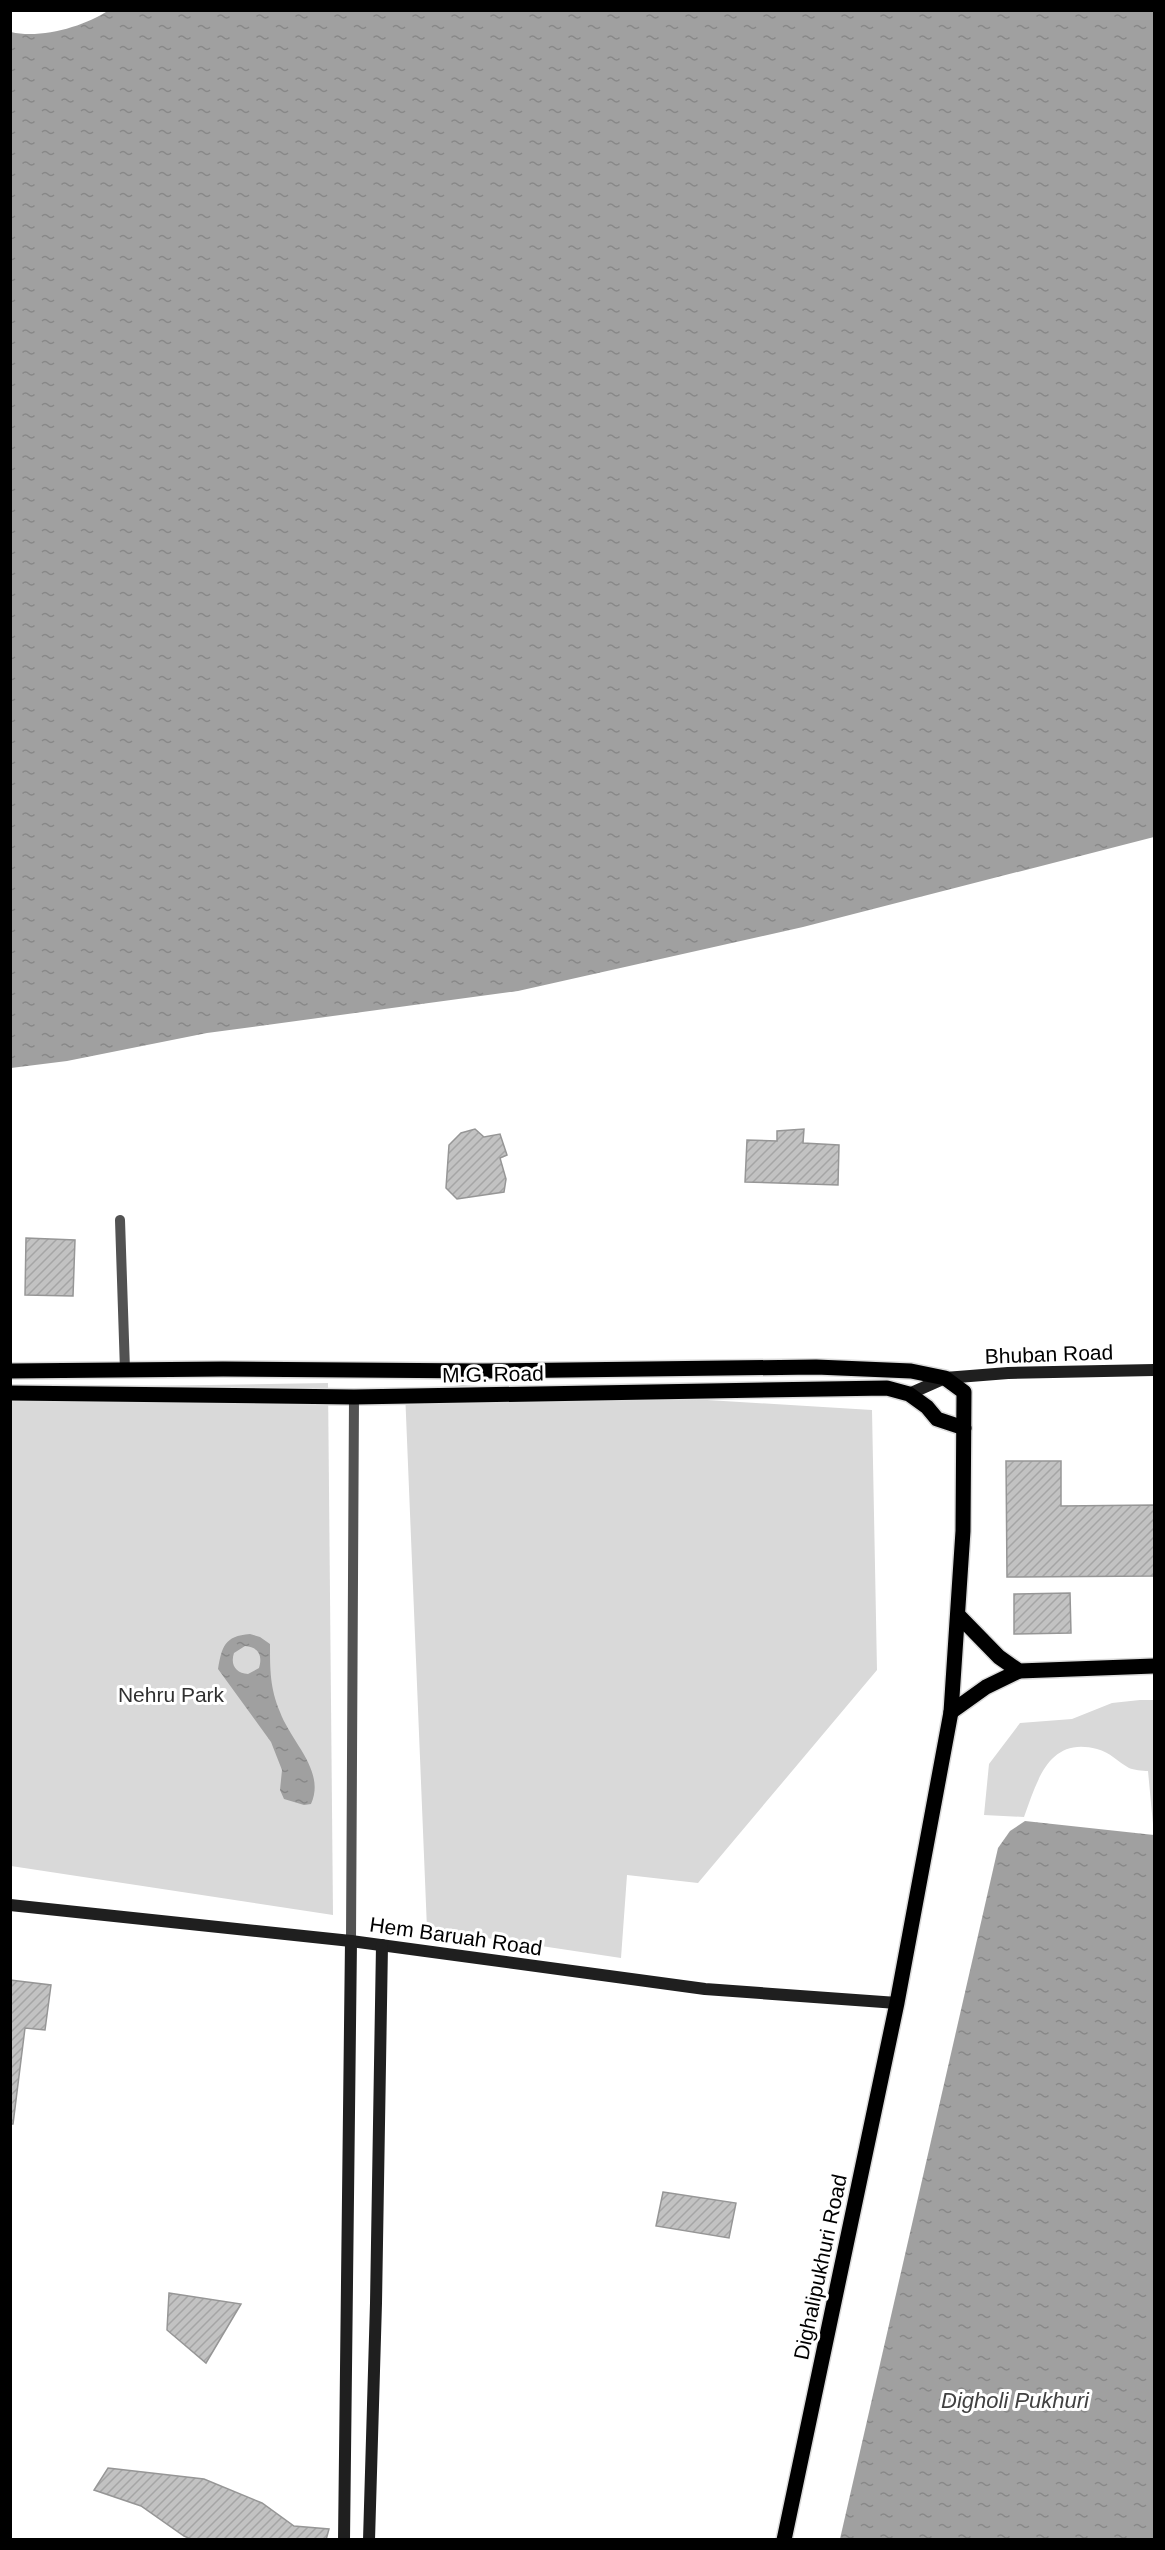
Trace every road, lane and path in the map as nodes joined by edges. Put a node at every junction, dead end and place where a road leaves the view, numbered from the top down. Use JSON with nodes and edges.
{"nodes":[{"id":1,"x":120,"y":1220,"type":"dead end"},
{"id":2,"x":125,"y":1370,"type":"junction"},
{"id":3,"x":1155,"y":1370,"type":"edge"},
{"id":4,"x":10,"y":1371,"type":"edge"},
{"id":5,"x":945,"y":1378,"type":"junction"},
{"id":6,"x":10,"y":1393,"type":"edge"},
{"id":7,"x":909,"y":1395,"type":"junction"},
{"id":8,"x":354,"y":1397,"type":"junction"},
{"id":9,"x":964,"y":1428,"type":"junction"},
{"id":10,"x":958,"y":1616,"type":"junction"},
{"id":11,"x":1155,"y":1666,"type":"edge"},
{"id":12,"x":1019,"y":1671,"type":"junction"},
{"id":13,"x":951,"y":1712,"type":"junction"},
{"id":14,"x":10,"y":1905,"type":"edge"},
{"id":15,"x":351,"y":1941,"type":"junction"},
{"id":16,"x":382,"y":1946,"type":"junction"},
{"id":17,"x":897,"y":2003,"type":"junction"},
{"id":18,"x":344,"y":2540,"type":"edge"},
{"id":19,"x":369,"y":2540,"type":"edge"},
{"id":20,"x":784,"y":2540,"type":"edge"}],
"edges":[{"from":1,"to":2,"type":"lane"},
{"from":2,"to":4,"type":"main road"},
{"from":2,"to":5,"type":"main road"},
{"from":3,"to":5,"type":"street","name":"Bhuban Road"},
{"from":5,"to":7,"type":"street"},
{"from":5,"to":9,"type":"main road","name":"Dighalipukhuri Road"},
{"from":6,"to":8,"type":"main road","name":"M.G. Road"},
{"from":7,"to":8,"type":"main road","name":"M.G. Road"},
{"from":7,"to":9,"type":"main road","name":"M.G. Road"},
{"from":8,"to":15,"type":"lane"},
{"from":9,"to":10,"type":"main road","name":"Dighalipukhuri Road"},
{"from":10,"to":12,"type":"main road"},
{"from":10,"to":13,"type":"main road","name":"Dighalipukhuri Road"},
{"from":11,"to":12,"type":"main road"},
{"from":12,"to":13,"type":"main road"},
{"from":13,"to":17,"type":"main road","name":"Dighalipukhuri Road"},
{"from":14,"to":15,"type":"street","name":"Hem Baruah Road"},
{"from":15,"to":16,"type":"street","name":"Hem Baruah Road"},
{"from":15,"to":18,"type":"street"},
{"from":16,"to":17,"type":"street","name":"Hem Baruah Road"},
{"from":16,"to":19,"type":"street"},
{"from":17,"to":20,"type":"main road","name":"Dighalipukhuri Road"}]}
